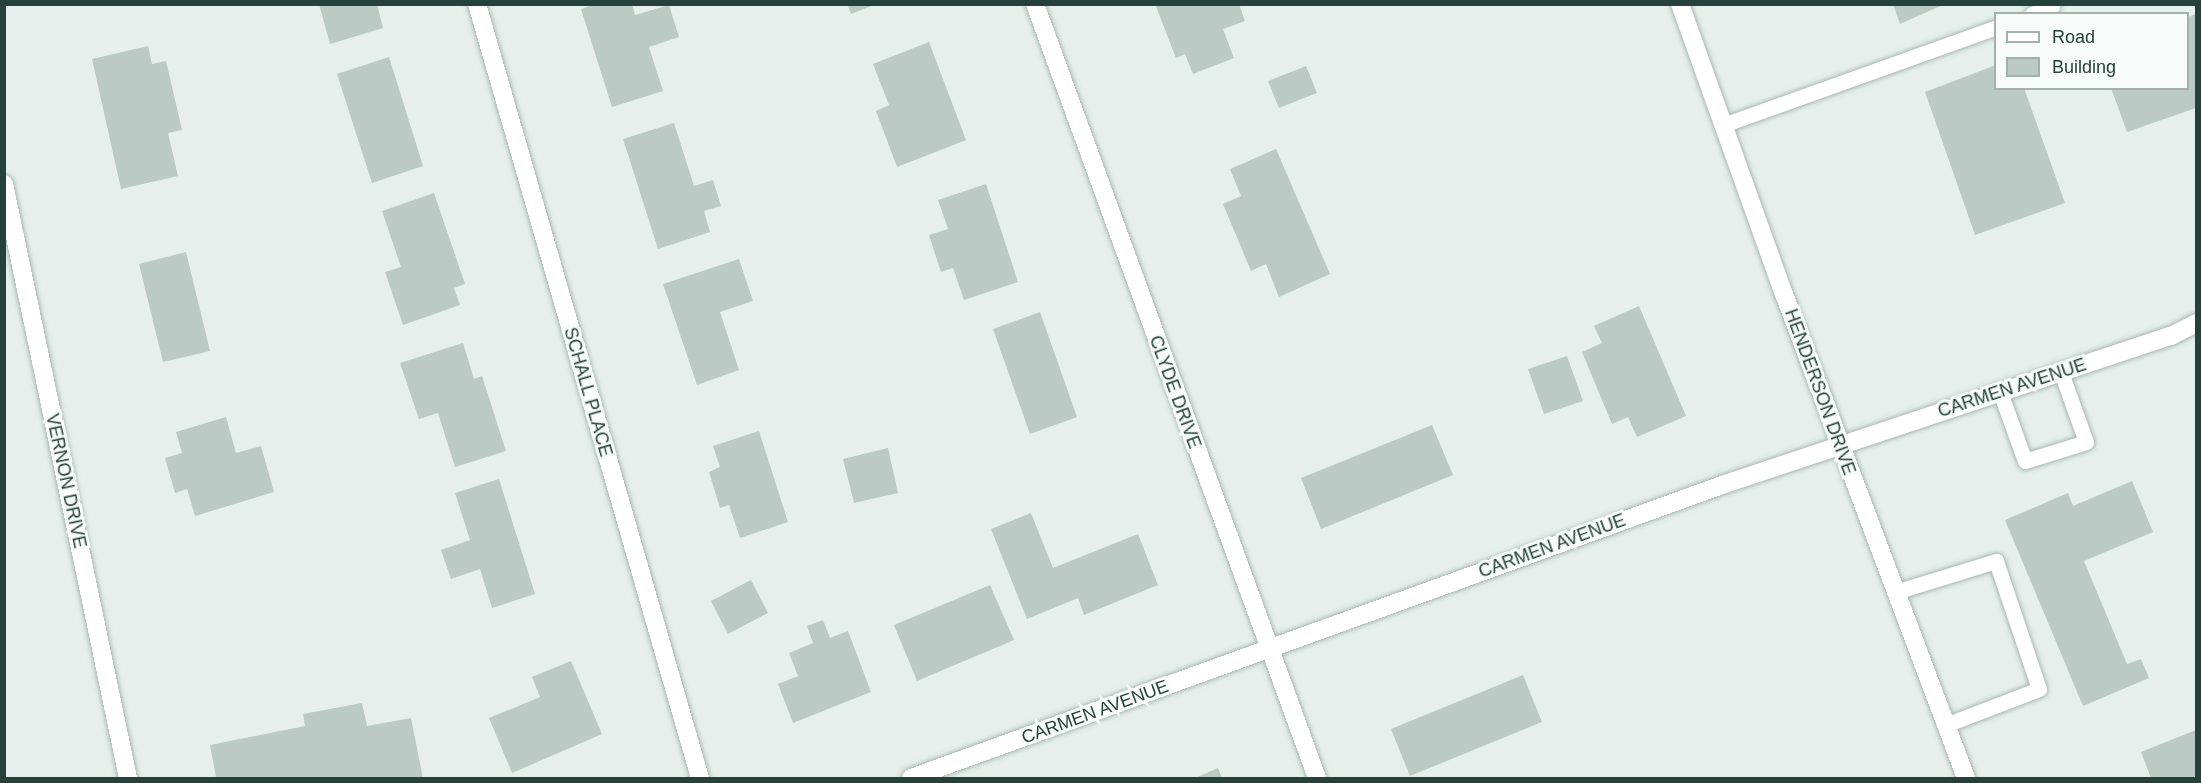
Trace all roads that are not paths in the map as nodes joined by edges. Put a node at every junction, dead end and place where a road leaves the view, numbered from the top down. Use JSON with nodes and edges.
{"nodes":[{"id":1,"x":477,"y":4,"type":"edge"},
{"id":2,"x":1035,"y":4,"type":"edge"},
{"id":3,"x":1680,"y":4,"type":"edge"},
{"id":4,"x":2052,"y":6,"type":"dead end"},
{"id":5,"x":2037,"y":12,"type":"edge"},
{"id":6,"x":1994,"y":27,"type":"edge"},
{"id":7,"x":1723,"y":125,"type":"junction"},
{"id":8,"x":4,"y":184,"type":"edge"},
{"id":9,"x":2196,"y":323,"type":"edge"},
{"id":10,"x":2061,"y":372,"type":"junction"},
{"id":11,"x":2000,"y":392,"type":"junction"},
{"id":12,"x":1839,"y":444,"type":"junction"},
{"id":13,"x":1895,"y":592,"type":"junction"},
{"id":14,"x":1269,"y":649,"type":"junction"},
{"id":15,"x":1945,"y":725,"type":"junction"},
{"id":16,"x":128,"y":778,"type":"edge"},
{"id":17,"x":700,"y":778,"type":"edge"},
{"id":18,"x":911,"y":778,"type":"edge"},
{"id":19,"x":1317,"y":778,"type":"edge"},
{"id":20,"x":1966,"y":778,"type":"edge"}],
"edges":[{"from":1,"to":17,"type":"street","name":"SCHALL PLACE"},
{"from":2,"to":14,"type":"street","name":"CLYDE DRIVE"},
{"from":3,"to":7,"type":"street","name":"HENDERSON DRIVE"},
{"from":4,"to":5,"type":"lane"},
{"from":6,"to":7,"type":"lane"},
{"from":7,"to":12,"type":"street","name":"HENDERSON DRIVE"},
{"from":8,"to":16,"type":"street","name":"VERNON DRIVE"},
{"from":9,"to":10,"type":"street","name":"CARMEN AVENUE"},
{"from":10,"to":11,"type":"street","name":"CARMEN AVENUE"},
{"from":10,"to":11,"type":"lane"},
{"from":11,"to":12,"type":"street","name":"CARMEN AVENUE"},
{"from":12,"to":13,"type":"street","name":"HENDERSON DRIVE"},
{"from":12,"to":14,"type":"street","name":"CARMEN AVENUE"},
{"from":13,"to":15,"type":"street","name":"HENDERSON DRIVE"},
{"from":13,"to":15,"type":"lane"},
{"from":14,"to":18,"type":"street","name":"CARMEN AVENUE"},
{"from":14,"to":19,"type":"street","name":"CLYDE DRIVE"},
{"from":15,"to":20,"type":"street","name":"HENDERSON DRIVE"}]}
